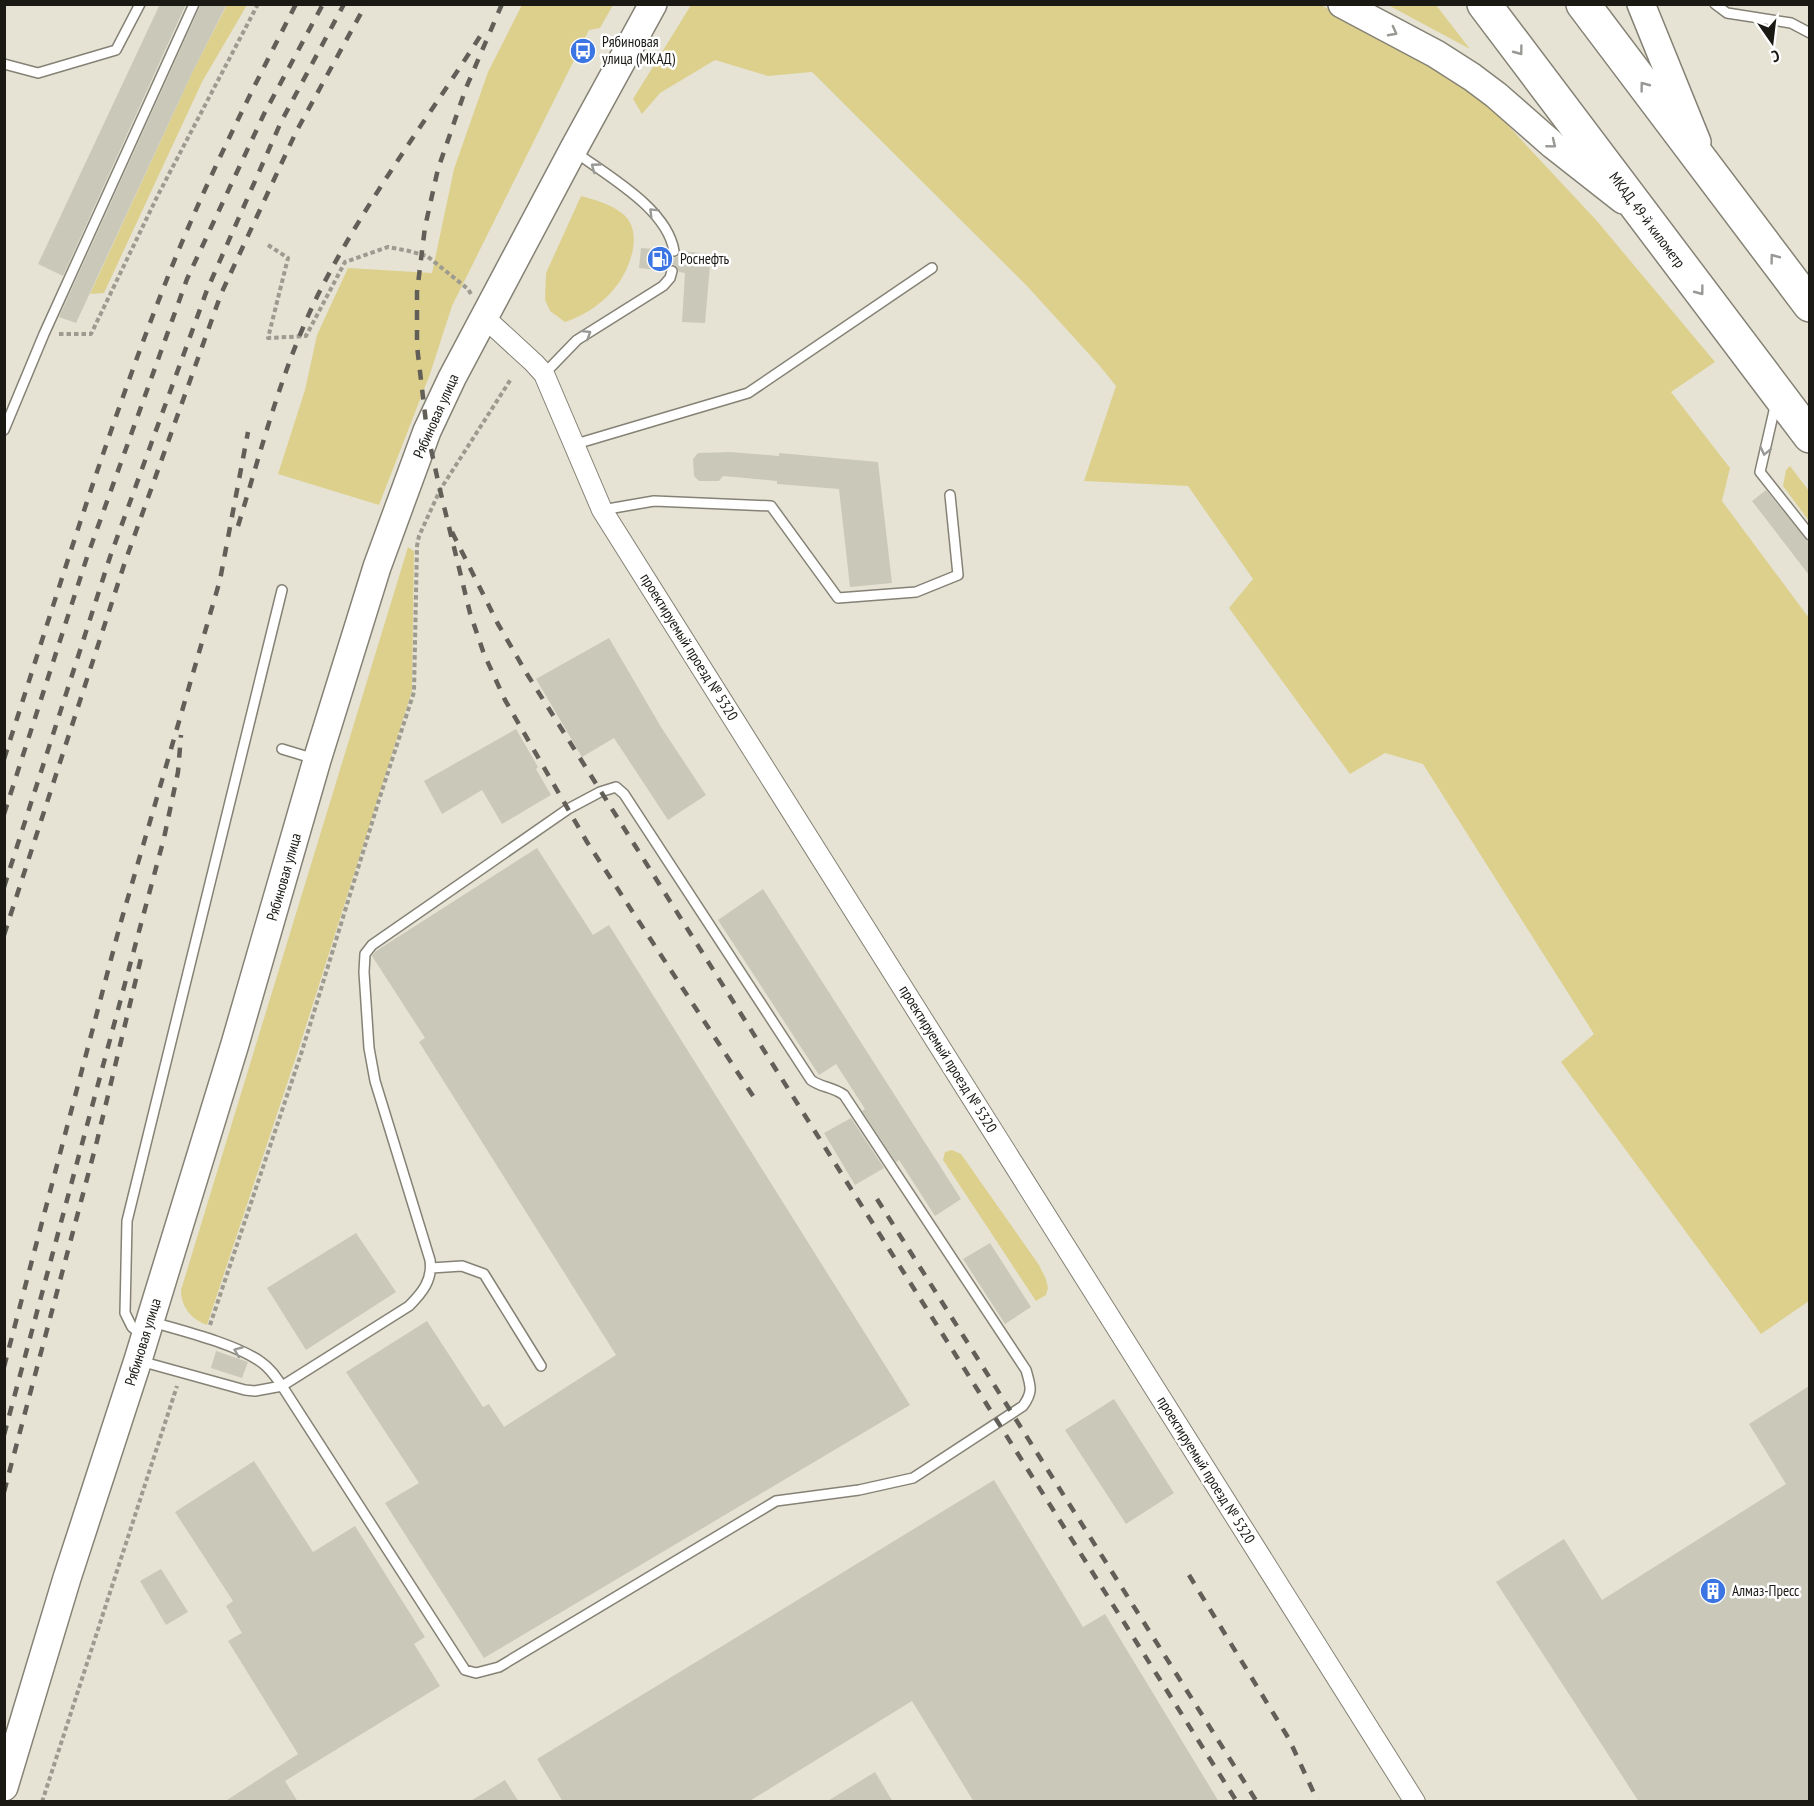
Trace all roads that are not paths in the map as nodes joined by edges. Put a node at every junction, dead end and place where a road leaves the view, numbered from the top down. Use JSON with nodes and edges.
{"nodes":[{"id":1,"x":140,"y":4,"type":"edge"},
{"id":2,"x":194,"y":4,"type":"edge"},
{"id":3,"x":653,"y":4,"type":"edge"},
{"id":4,"x":1342,"y":4,"type":"edge"},
{"id":5,"x":1484,"y":4,"type":"edge"},
{"id":6,"x":1583,"y":4,"type":"edge"},
{"id":7,"x":1641,"y":4,"type":"edge"},
{"id":8,"x":1715,"y":4,"type":"edge"},
{"id":9,"x":1809,"y":33,"type":"edge"},
{"id":10,"x":4,"y":64,"type":"edge"},
{"id":11,"x":573,"y":150,"type":"junction"},
{"id":12,"x":1708,"y":171,"type":"junction"},
{"id":13,"x":1642,"y":214,"type":"junction"},
{"id":14,"x":674,"y":251,"type":"dead end"},
{"id":15,"x":932,"y":268,"type":"dead end"},
{"id":16,"x":672,"y":271,"type":"dead end"},
{"id":17,"x":1809,"y":305,"type":"edge"},
{"id":18,"x":485,"y":318,"type":"junction"},
{"id":19,"x":544,"y":374,"type":"junction"},
{"id":20,"x":1778,"y":394,"type":"junction"},
{"id":21,"x":4,"y":430,"type":"edge"},
{"id":22,"x":1809,"y":436,"type":"edge"},
{"id":23,"x":576,"y":444,"type":"junction"},
{"id":24,"x":950,"y":495,"type":"dead end"},
{"id":25,"x":602,"y":510,"type":"junction"},
{"id":26,"x":1809,"y":535,"type":"edge"},
{"id":27,"x":282,"y":590,"type":"dead end"},
{"id":28,"x":282,"y":749,"type":"dead end"},
{"id":29,"x":317,"y":760,"type":"junction"},
{"id":30,"x":431,"y":1268,"type":"junction"},
{"id":31,"x":144,"y":1339,"type":"junction"},
{"id":32,"x":541,"y":1366,"type":"dead end"},
{"id":33,"x":282,"y":1386,"type":"junction"},
{"id":34,"x":4,"y":1787,"type":"edge"},
{"id":35,"x":1414,"y":1802,"type":"edge"}],
"edges":[{"from":1,"to":10,"type":"lane"},
{"from":2,"to":21,"type":"lane"},
{"from":3,"to":11,"type":"street","name":"Рябиновая улица"},
{"from":4,"to":13,"type":"street","one_way":true},
{"from":5,"to":13,"type":"highway","name":"МКАД, 49-й километр","one_way":true},
{"from":12,"to":6,"type":"highway","one_way":true},
{"from":7,"to":12,"type":"street"},
{"from":8,"to":9,"type":"lane"},
{"from":14,"to":11,"type":"lane","one_way":true},
{"from":11,"to":18,"type":"street","name":"Рябиновая улица"},
{"from":17,"to":12,"type":"highway","one_way":true},
{"from":13,"to":20,"type":"highway","name":"МКАД, 49-й километр","one_way":true},
{"from":15,"to":23,"type":"lane"},
{"from":19,"to":16,"type":"lane","one_way":true},
{"from":18,"to":19,"type":"street","name":"проектируемый проезд № 5320"},
{"from":18,"to":29,"type":"street","name":"Рябиновая улица"},
{"from":19,"to":23,"type":"street","name":"проектируемый проезд № 5320"},
{"from":20,"to":22,"type":"highway","name":"МКАД, 49-й километр"},
{"from":20,"to":26,"type":"lane","one_way":true},
{"from":23,"to":25,"type":"street","name":"проектируемый проезд № 5320"},
{"from":24,"to":25,"type":"lane"},
{"from":25,"to":35,"type":"street","name":"проектируемый проезд № 5320"},
{"from":27,"to":31,"type":"lane"},
{"from":28,"to":29,"type":"lane"},
{"from":29,"to":31,"type":"street","name":"Рябиновая улица"},
{"from":30,"to":32,"type":"lane"},
{"from":30,"to":33,"type":"lane"},
{"from":30,"to":33,"type":"lane"},
{"from":31,"to":33,"type":"lane"},
{"from":33,"to":31,"type":"lane","one_way":true},
{"from":31,"to":34,"type":"street","name":"Рябиновая улица"}]}
